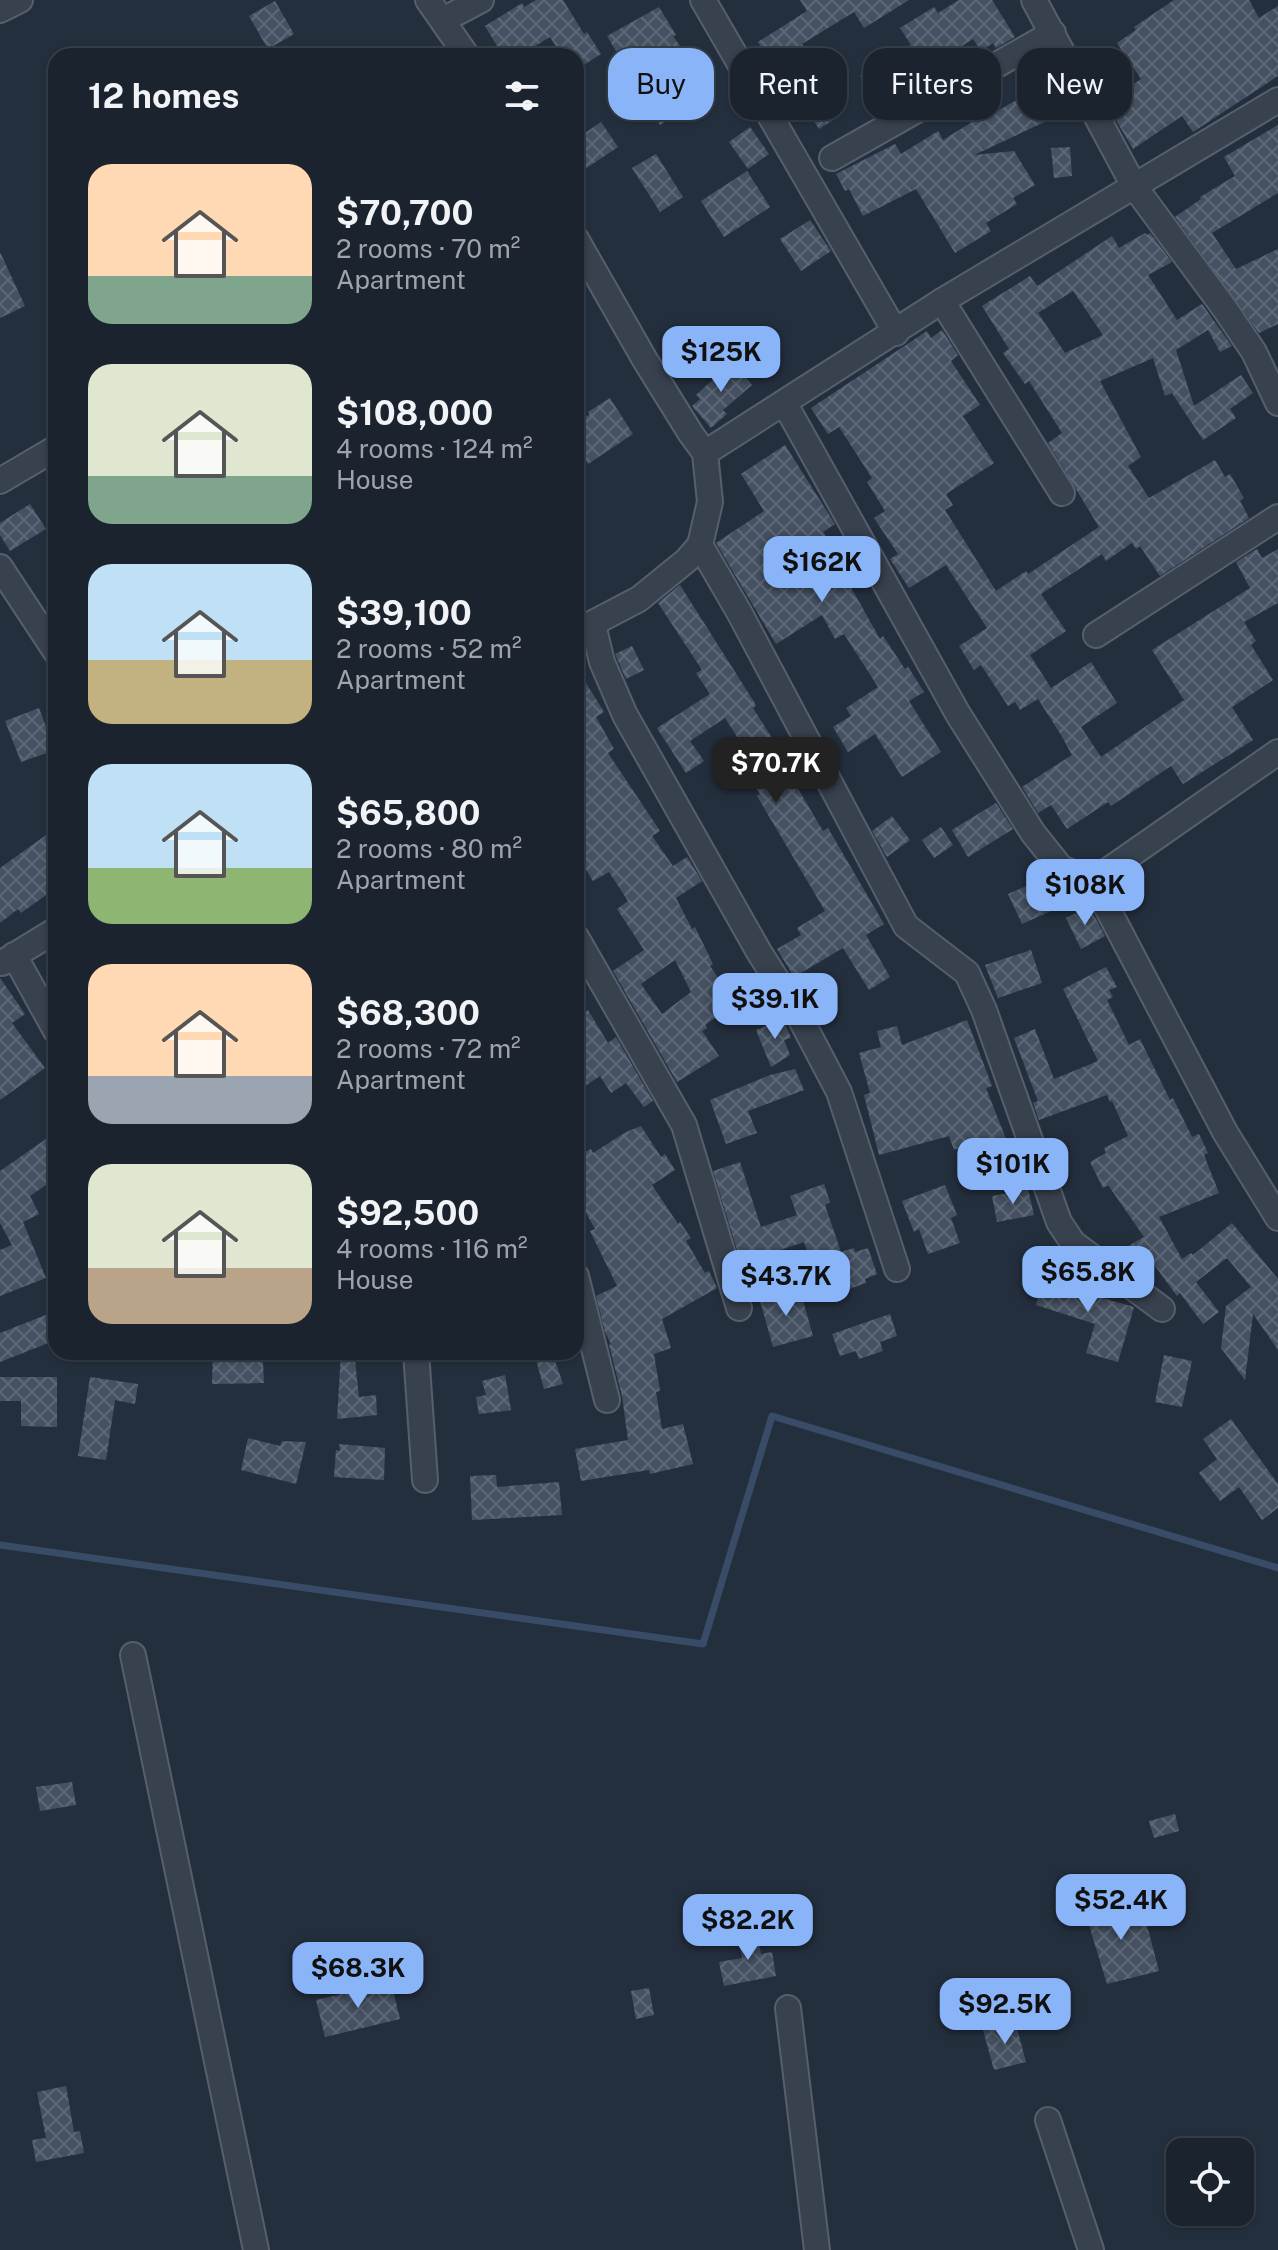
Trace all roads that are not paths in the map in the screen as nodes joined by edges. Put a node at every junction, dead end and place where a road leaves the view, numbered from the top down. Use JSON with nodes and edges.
{"nodes":[{"id":1,"x":20,"y":0,"type":"edge"},
{"id":2,"x":428,"y":0,"type":"edge"},
{"id":3,"x":481,"y":0,"type":"edge"},
{"id":4,"x":703,"y":0,"type":"edge"},
{"id":5,"x":1034,"y":0,"type":"edge"},
{"id":6,"x":0,"y":10,"type":"edge"},
{"id":7,"x":443,"y":20,"type":"junction"},
{"id":8,"x":1053,"y":33,"type":"junction"},
{"id":9,"x":462,"y":48,"type":"edge"},
{"id":10,"x":1278,"y":100,"type":"edge"},
{"id":11,"x":832,"y":158,"type":"dead end"},
{"id":12,"x":1134,"y":186,"type":"junction"},
{"id":13,"x":584,"y":253,"type":"edge"},
{"id":14,"x":942,"y":301,"type":"junction"},
{"id":15,"x":896,"y":333,"type":"junction"},
{"id":16,"x":1278,"y":403,"type":"edge"},
{"id":17,"x":785,"y":404,"type":"junction"},
{"id":18,"x":48,"y":453,"type":"edge"},
{"id":19,"x":705,"y":453,"type":"junction"},
{"id":20,"x":0,"y":481,"type":"edge"},
{"id":21,"x":1062,"y":493,"type":"dead end"},
{"id":22,"x":1278,"y":517,"type":"edge"},
{"id":23,"x":700,"y":545,"type":"junction"},
{"id":24,"x":0,"y":567,"type":"edge"},
{"id":25,"x":584,"y":628,"type":"edge"},
{"id":26,"x":1096,"y":635,"type":"dead end"},
{"id":27,"x":48,"y":640,"type":"edge"},
{"id":28,"x":1278,"y":752,"type":"edge"},
{"id":29,"x":1093,"y":881,"type":"junction"},
{"id":30,"x":48,"y":935,"type":"edge"},
{"id":31,"x":584,"y":951,"type":"edge"},
{"id":32,"x":7,"y":960,"type":"edge"},
{"id":33,"x":48,"y":1019,"type":"edge"},
{"id":34,"x":1278,"y":1218,"type":"edge"},
{"id":35,"x":897,"y":1269,"type":"dead end"},
{"id":36,"x":584,"y":1308,"type":"edge"},
{"id":37,"x":739,"y":1308,"type":"dead end"},
{"id":38,"x":1162,"y":1309,"type":"dead end"},
{"id":39,"x":417,"y":1360,"type":"edge"},
{"id":40,"x":607,"y":1400,"type":"dead end"},
{"id":41,"x":425,"y":1480,"type":"dead end"},
{"id":42,"x":133,"y":1655,"type":"dead end"},
{"id":43,"x":788,"y":2008,"type":"dead end"},
{"id":44,"x":1048,"y":2120,"type":"dead end"},
{"id":45,"x":256,"y":2250,"type":"edge"},
{"id":46,"x":817,"y":2250,"type":"edge"},
{"id":47,"x":1091,"y":2250,"type":"edge"}],
"edges":[{"from":1,"to":6,"type":"street"},
{"from":2,"to":7,"type":"street"},
{"from":3,"to":7,"type":"street"},
{"from":4,"to":15,"type":"street"},
{"from":5,"to":8,"type":"street"},
{"from":7,"to":9,"type":"street"},
{"from":8,"to":11,"type":"street"},
{"from":8,"to":12,"type":"street"},
{"from":10,"to":12,"type":"street"},
{"from":12,"to":14,"type":"street"},
{"from":12,"to":16,"type":"street"},
{"from":13,"to":19,"type":"street"},
{"from":14,"to":15,"type":"street"},
{"from":14,"to":21,"type":"street"},
{"from":15,"to":17,"type":"street"},
{"from":17,"to":19,"type":"street"},
{"from":17,"to":29,"type":"street"},
{"from":18,"to":20,"type":"street"},
{"from":19,"to":23,"type":"street"},
{"from":22,"to":26,"type":"street"},
{"from":23,"to":25,"type":"street"},
{"from":23,"to":38,"type":"street"},
{"from":24,"to":27,"type":"street"},
{"from":25,"to":35,"type":"street"},
{"from":28,"to":29,"type":"street"},
{"from":29,"to":34,"type":"street"},
{"from":30,"to":32,"type":"street"},
{"from":31,"to":37,"type":"street"},
{"from":32,"to":33,"type":"street"},
{"from":36,"to":40,"type":"street"},
{"from":39,"to":41,"type":"street"},
{"from":42,"to":45,"type":"street"},
{"from":43,"to":46,"type":"street"},
{"from":44,"to":47,"type":"street"}]}
